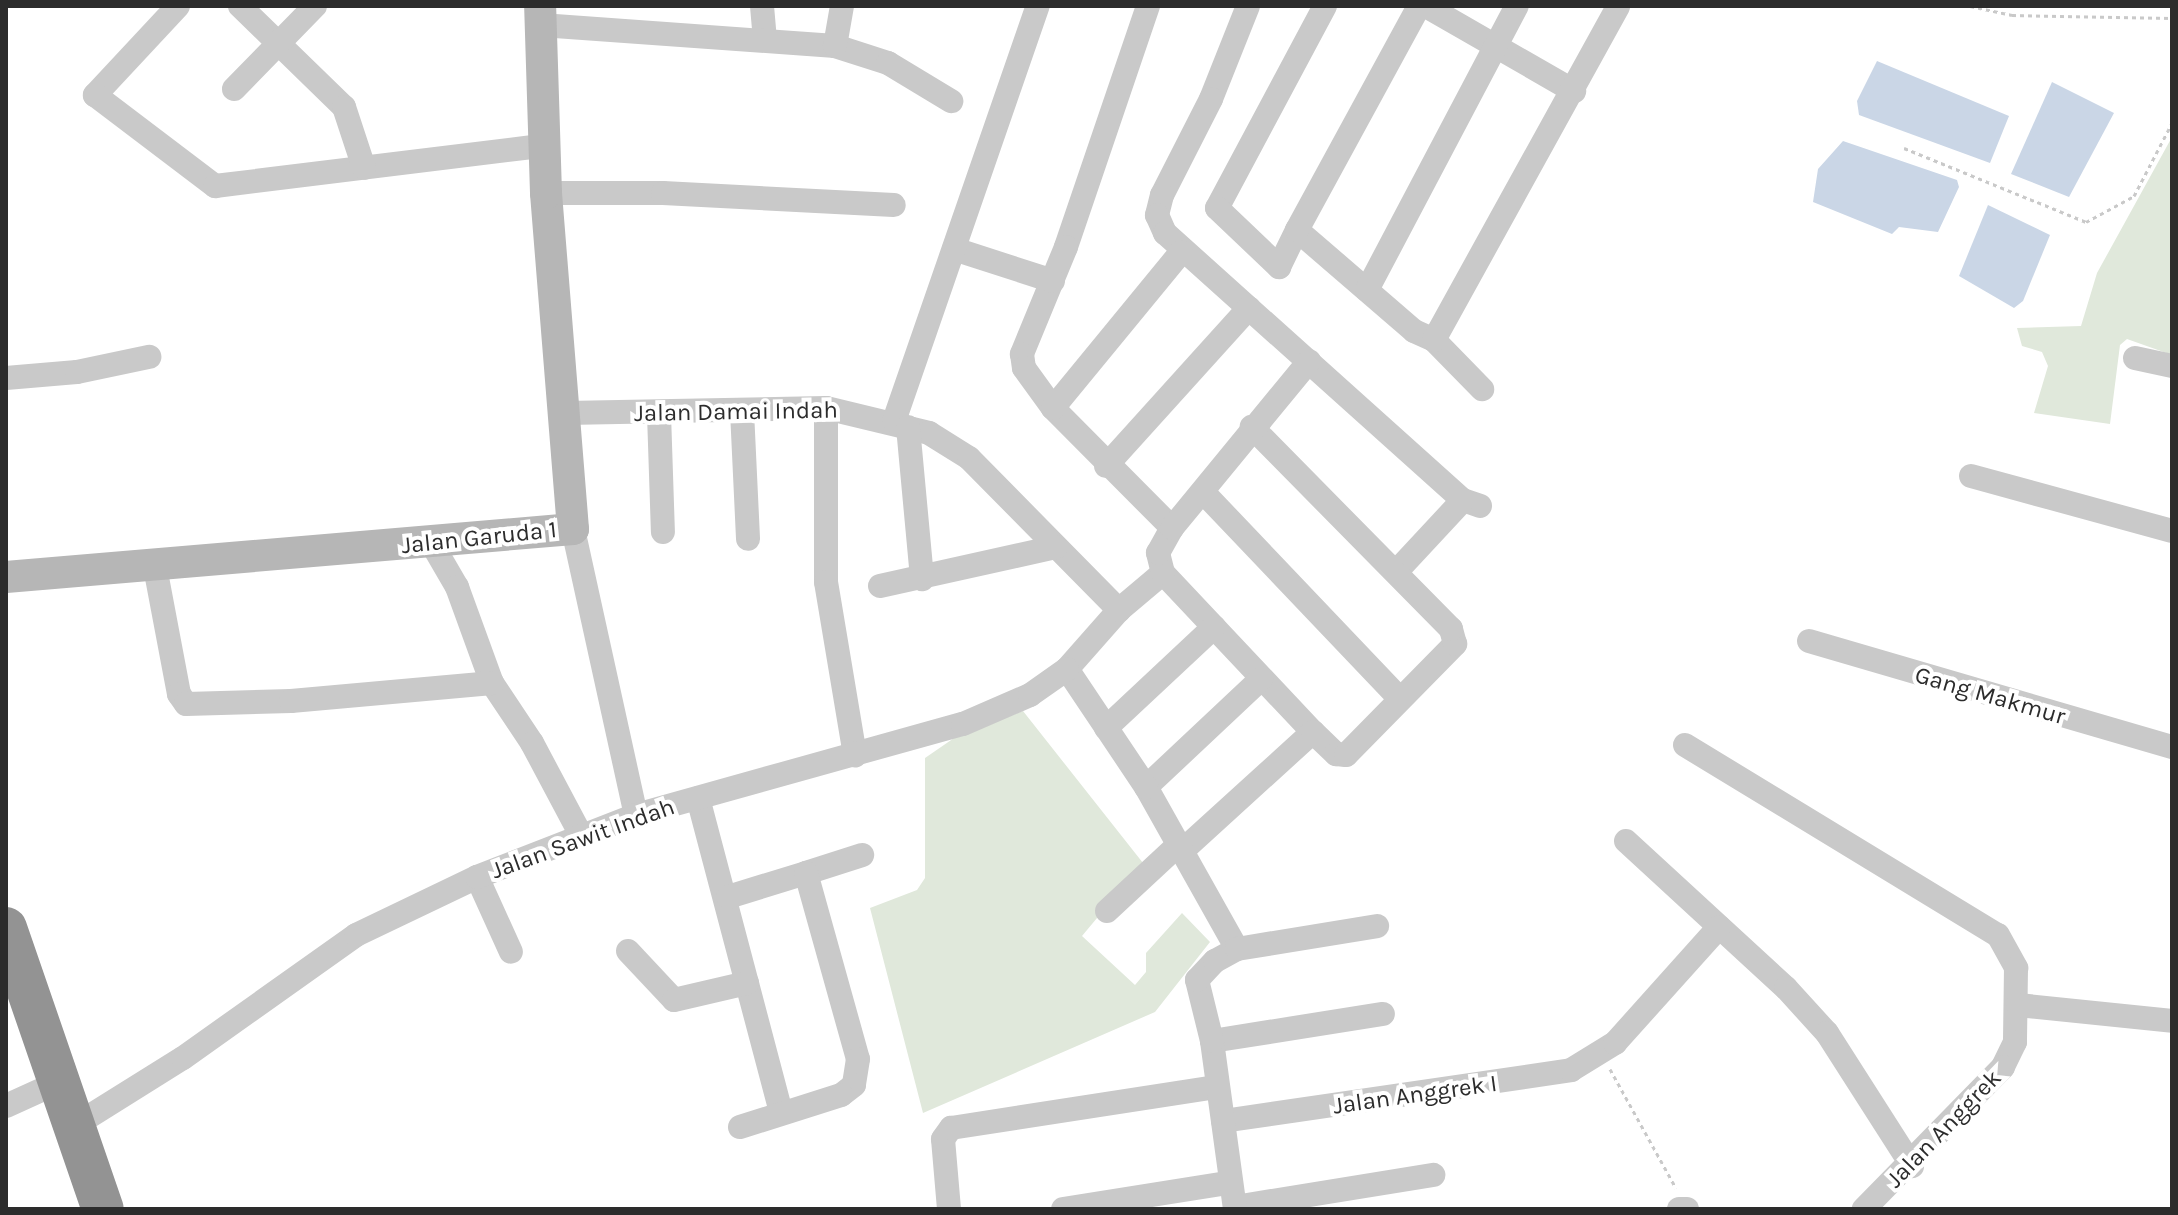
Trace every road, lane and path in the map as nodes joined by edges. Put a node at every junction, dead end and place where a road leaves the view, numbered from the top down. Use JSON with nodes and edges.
{"nodes":[{"id":1,"x":178,"y":6,"type":"edge"},
{"id":2,"x":240,"y":6,"type":"edge"},
{"id":3,"x":315,"y":6,"type":"edge"},
{"id":4,"x":762,"y":6,"type":"edge"},
{"id":5,"x":842,"y":6,"type":"edge"},
{"id":6,"x":1038,"y":6,"type":"edge"},
{"id":7,"x":1148,"y":6,"type":"edge"},
{"id":8,"x":1248,"y":6,"type":"edge"},
{"id":9,"x":1325,"y":6,"type":"edge"},
{"id":10,"x":1419,"y":6,"type":"edge"},
{"id":11,"x":1426,"y":6,"type":"edge"},
{"id":12,"x":1517,"y":6,"type":"edge"},
{"id":13,"x":1618,"y":6,"type":"edge"},
{"id":14,"x":1970,"y":6,"type":"edge"},
{"id":15,"x":540,"y":15,"type":"edge"},
{"id":16,"x":2172,"y":18,"type":"edge"},
{"id":17,"x":765,"y":40,"type":"junction"},
{"id":18,"x":279,"y":43,"type":"junction"},
{"id":19,"x":835,"y":46,"type":"junction"},
{"id":20,"x":1498,"y":46,"type":"junction"},
{"id":21,"x":234,"y":89,"type":"dead end"},
{"id":22,"x":1574,"y":91,"type":"junction"},
{"id":23,"x":951,"y":101,"type":"dead end"},
{"id":24,"x":2172,"y":123,"type":"edge"},
{"id":25,"x":543,"y":146,"type":"junction"},
{"id":26,"x":1904,"y":148,"type":"dead end"},
{"id":27,"x":364,"y":168,"type":"junction"},
{"id":28,"x":546,"y":193,"type":"junction"},
{"id":29,"x":894,"y":205,"type":"dead end"},
{"id":30,"x":1297,"y":230,"type":"junction"},
{"id":31,"x":954,"y":249,"type":"junction"},
{"id":32,"x":1181,"y":252,"type":"junction"},
{"id":33,"x":1053,"y":281,"type":"junction"},
{"id":34,"x":1367,"y":290,"type":"junction"},
{"id":35,"x":1249,"y":308,"type":"junction"},
{"id":36,"x":1434,"y":340,"type":"junction"},
{"id":37,"x":149,"y":357,"type":"dead end"},
{"id":38,"x":2135,"y":358,"type":"dead end"},
{"id":39,"x":1309,"y":361,"type":"junction"},
{"id":40,"x":2172,"y":366,"type":"edge"},
{"id":41,"x":6,"y":378,"type":"edge"},
{"id":42,"x":1482,"y":389,"type":"dead end"},
{"id":43,"x":826,"y":408,"type":"junction"},
{"id":44,"x":1053,"y":408,"type":"junction"},
{"id":45,"x":742,"y":411,"type":"junction"},
{"id":46,"x":566,"y":413,"type":"junction"},
{"id":47,"x":659,"y":414,"type":"junction"},
{"id":48,"x":901,"y":424,"type":"junction"},
{"id":49,"x":1252,"y":427,"type":"junction"},
{"id":50,"x":1106,"y":466,"type":"junction"},
{"id":51,"x":1971,"y":476,"type":"dead end"},
{"id":52,"x":1204,"y":493,"type":"junction"},
{"id":53,"x":1172,"y":528,"type":"junction"},
{"id":54,"x":573,"y":529,"type":"junction"},
{"id":55,"x":2172,"y":531,"type":"edge"},
{"id":56,"x":663,"y":532,"type":"dead end"},
{"id":57,"x":748,"y":539,"type":"dead end"},
{"id":58,"x":432,"y":544,"type":"junction"},
{"id":59,"x":1056,"y":547,"type":"junction"},
{"id":60,"x":155,"y":567,"type":"junction"},
{"id":61,"x":1396,"y":572,"type":"junction"},
{"id":62,"x":1163,"y":573,"type":"junction"},
{"id":63,"x":6,"y":577,"type":"edge"},
{"id":64,"x":922,"y":579,"type":"junction"},
{"id":65,"x":880,"y":586,"type":"dead end"},
{"id":66,"x":1119,"y":610,"type":"junction"},
{"id":67,"x":1214,"y":627,"type":"junction"},
{"id":68,"x":1809,"y":641,"type":"dead end"},
{"id":69,"x":1067,"y":669,"type":"junction"},
{"id":70,"x":1261,"y":679,"type":"junction"},
{"id":71,"x":492,"y":683,"type":"junction"},
{"id":72,"x":1400,"y":699,"type":"junction"},
{"id":73,"x":1106,"y":728,"type":"junction"},
{"id":74,"x":1313,"y":732,"type":"junction"},
{"id":75,"x":1685,"y":745,"type":"dead end"},
{"id":76,"x":2172,"y":747,"type":"edge"},
{"id":77,"x":855,"y":756,"type":"junction"},
{"id":78,"x":1146,"y":787,"type":"junction"},
{"id":79,"x":698,"y":798,"type":"junction"},
{"id":80,"x":636,"y":815,"type":"junction"},
{"id":81,"x":582,"y":837,"type":"junction"},
{"id":82,"x":1626,"y":841,"type":"dead end"},
{"id":83,"x":1180,"y":848,"type":"junction"},
{"id":84,"x":862,"y":855,"type":"dead end"},
{"id":85,"x":806,"y":873,"type":"junction"},
{"id":86,"x":477,"y":877,"type":"junction"},
{"id":87,"x":728,"y":897,"type":"junction"},
{"id":88,"x":1107,"y":911,"type":"dead end"},
{"id":89,"x":1377,"y":926,"type":"dead end"},
{"id":90,"x":1719,"y":927,"type":"junction"},
{"id":91,"x":6,"y":928,"type":"edge"},
{"id":92,"x":1227,"y":931,"type":"junction"},
{"id":93,"x":628,"y":951,"type":"dead end"},
{"id":94,"x":511,"y":952,"type":"dead end"},
{"id":95,"x":747,"y":983,"type":"junction"},
{"id":96,"x":2018,"y":1005,"type":"junction"},
{"id":97,"x":1383,"y":1014,"type":"dead end"},
{"id":98,"x":2172,"y":1021,"type":"edge"},
{"id":99,"x":1212,"y":1041,"type":"junction"},
{"id":100,"x":1603,"y":1055,"type":"junction"},
{"id":101,"x":59,"y":1082,"type":"junction"},
{"id":102,"x":1217,"y":1087,"type":"junction"},
{"id":103,"x":6,"y":1106,"type":"edge"},
{"id":104,"x":781,"y":1112,"type":"junction"},
{"id":105,"x":1223,"y":1121,"type":"junction"},
{"id":106,"x":74,"y":1126,"type":"junction"},
{"id":107,"x":740,"y":1127,"type":"dead end"},
{"id":108,"x":1912,"y":1166,"type":"junction"},
{"id":109,"x":1433,"y":1175,"type":"dead end"},
{"id":110,"x":1228,"y":1183,"type":"junction"},
{"id":111,"x":1235,"y":1208,"type":"edge"},
{"id":112,"x":1684,"y":1208,"type":"edge"},
{"id":113,"x":103,"y":1209,"type":"edge"},
{"id":114,"x":949,"y":1209,"type":"edge"},
{"id":115,"x":1063,"y":1209,"type":"edge"},
{"id":116,"x":1864,"y":1209,"type":"edge"}],
"edges":[{"from":1,"to":27,"type":"street"},
{"from":2,"to":18,"type":"street"},
{"from":3,"to":18,"type":"street"},
{"from":4,"to":17,"type":"street"},
{"from":5,"to":19,"type":"street"},
{"from":6,"to":31,"type":"street"},
{"from":7,"to":33,"type":"street"},
{"from":8,"to":32,"type":"street"},
{"from":9,"to":30,"type":"street"},
{"from":10,"to":30,"type":"street"},
{"from":11,"to":20,"type":"street"},
{"from":12,"to":20,"type":"street"},
{"from":13,"to":22,"type":"street"},
{"from":14,"to":16,"type":"path"},
{"from":15,"to":17,"type":"street"},
{"from":15,"to":25,"type":"street","name":"Jalan Garuda 1"},
{"from":17,"to":19,"type":"street"},
{"from":18,"to":21,"type":"street"},
{"from":18,"to":27,"type":"street"},
{"from":19,"to":23,"type":"street"},
{"from":20,"to":22,"type":"street"},
{"from":20,"to":34,"type":"street"},
{"from":22,"to":36,"type":"street"},
{"from":24,"to":26,"type":"path"},
{"from":25,"to":27,"type":"street"},
{"from":25,"to":28,"type":"street","name":"Jalan Garuda 1"},
{"from":28,"to":29,"type":"street"},
{"from":28,"to":46,"type":"street","name":"Jalan Garuda 1"},
{"from":30,"to":34,"type":"street"},
{"from":31,"to":33,"type":"street"},
{"from":31,"to":48,"type":"street"},
{"from":32,"to":35,"type":"street"},
{"from":32,"to":44,"type":"street"},
{"from":33,"to":44,"type":"street"},
{"from":34,"to":36,"type":"street"},
{"from":35,"to":39,"type":"street"},
{"from":35,"to":50,"type":"street"},
{"from":36,"to":42,"type":"street"},
{"from":37,"to":41,"type":"street"},
{"from":38,"to":40,"type":"street"},
{"from":39,"to":49,"type":"street"},
{"from":39,"to":61,"type":"street"},
{"from":43,"to":45,"type":"street","name":"Jalan Damai Indah"},
{"from":43,"to":48,"type":"street","name":"Jalan Damai Indah"},
{"from":43,"to":77,"type":"street"},
{"from":44,"to":50,"type":"street"},
{"from":45,"to":47,"type":"street","name":"Jalan Damai Indah"},
{"from":45,"to":57,"type":"street"},
{"from":46,"to":47,"type":"street","name":"Jalan Damai Indah"},
{"from":46,"to":54,"type":"street","name":"Jalan Garuda 1"},
{"from":47,"to":56,"type":"street"},
{"from":48,"to":59,"type":"street","name":"Jalan Damai Indah"},
{"from":48,"to":64,"type":"street"},
{"from":49,"to":52,"type":"street"},
{"from":49,"to":61,"type":"street"},
{"from":50,"to":53,"type":"street"},
{"from":51,"to":55,"type":"street"},
{"from":52,"to":53,"type":"street"},
{"from":52,"to":72,"type":"street"},
{"from":53,"to":62,"type":"street"},
{"from":54,"to":58,"type":"street","name":"Jalan Garuda 1"},
{"from":54,"to":80,"type":"street"},
{"from":58,"to":60,"type":"street","name":"Jalan Garuda 1"},
{"from":58,"to":71,"type":"street"},
{"from":59,"to":64,"type":"street"},
{"from":59,"to":66,"type":"street","name":"Jalan Damai Indah"},
{"from":60,"to":63,"type":"street","name":"Jalan Garuda 1"},
{"from":60,"to":71,"type":"street"},
{"from":61,"to":72,"type":"street"},
{"from":62,"to":66,"type":"street","name":"Jalan Sawit Indah"},
{"from":62,"to":67,"type":"street"},
{"from":64,"to":65,"type":"street"},
{"from":66,"to":69,"type":"street","name":"Jalan Sawit Indah"},
{"from":67,"to":70,"type":"street"},
{"from":67,"to":73,"type":"street"},
{"from":68,"to":76,"type":"street","name":"Gang Makmur"},
{"from":69,"to":73,"type":"street"},
{"from":69,"to":77,"type":"street","name":"Jalan Sawit Indah"},
{"from":70,"to":74,"type":"street"},
{"from":70,"to":78,"type":"street"},
{"from":71,"to":81,"type":"street"},
{"from":72,"to":74,"type":"street"},
{"from":73,"to":78,"type":"street"},
{"from":74,"to":83,"type":"street"},
{"from":75,"to":96,"type":"street","name":"Jalan Anggrek"},
{"from":77,"to":79,"type":"street","name":"Jalan Sawit Indah"},
{"from":78,"to":83,"type":"street"},
{"from":79,"to":80,"type":"street","name":"Jalan Sawit Indah"},
{"from":79,"to":87,"type":"street"},
{"from":80,"to":81,"type":"street","name":"Jalan Sawit Indah"},
{"from":81,"to":86,"type":"street","name":"Jalan Sawit Indah"},
{"from":82,"to":90,"type":"street"},
{"from":83,"to":88,"type":"street"},
{"from":83,"to":92,"type":"street"},
{"from":84,"to":85,"type":"street"},
{"from":85,"to":87,"type":"street"},
{"from":85,"to":104,"type":"street"},
{"from":86,"to":94,"type":"street"},
{"from":86,"to":106,"type":"street","name":"Jalan Sawit Indah"},
{"from":87,"to":95,"type":"street"},
{"from":89,"to":92,"type":"street"},
{"from":90,"to":100,"type":"street"},
{"from":90,"to":108,"type":"street"},
{"from":91,"to":101,"type":"highway"},
{"from":92,"to":99,"type":"street"},
{"from":93,"to":95,"type":"street"},
{"from":95,"to":104,"type":"street"},
{"from":96,"to":98,"type":"street"},
{"from":96,"to":108,"type":"street","name":"Jalan Anggrek"},
{"from":97,"to":99,"type":"street"},
{"from":99,"to":102,"type":"street"},
{"from":100,"to":105,"type":"street","name":"Jalan Anggrek I"},
{"from":100,"to":112,"type":"path"},
{"from":101,"to":103,"type":"street"},
{"from":101,"to":106,"type":"highway"},
{"from":102,"to":105,"type":"street"},
{"from":102,"to":114,"type":"street"},
{"from":104,"to":107,"type":"street"},
{"from":105,"to":110,"type":"street"},
{"from":106,"to":113,"type":"highway"},
{"from":108,"to":116,"type":"street","name":"Jalan Anggrek"},
{"from":109,"to":111,"type":"street"},
{"from":110,"to":111,"type":"street"},
{"from":110,"to":115,"type":"street"}]}
